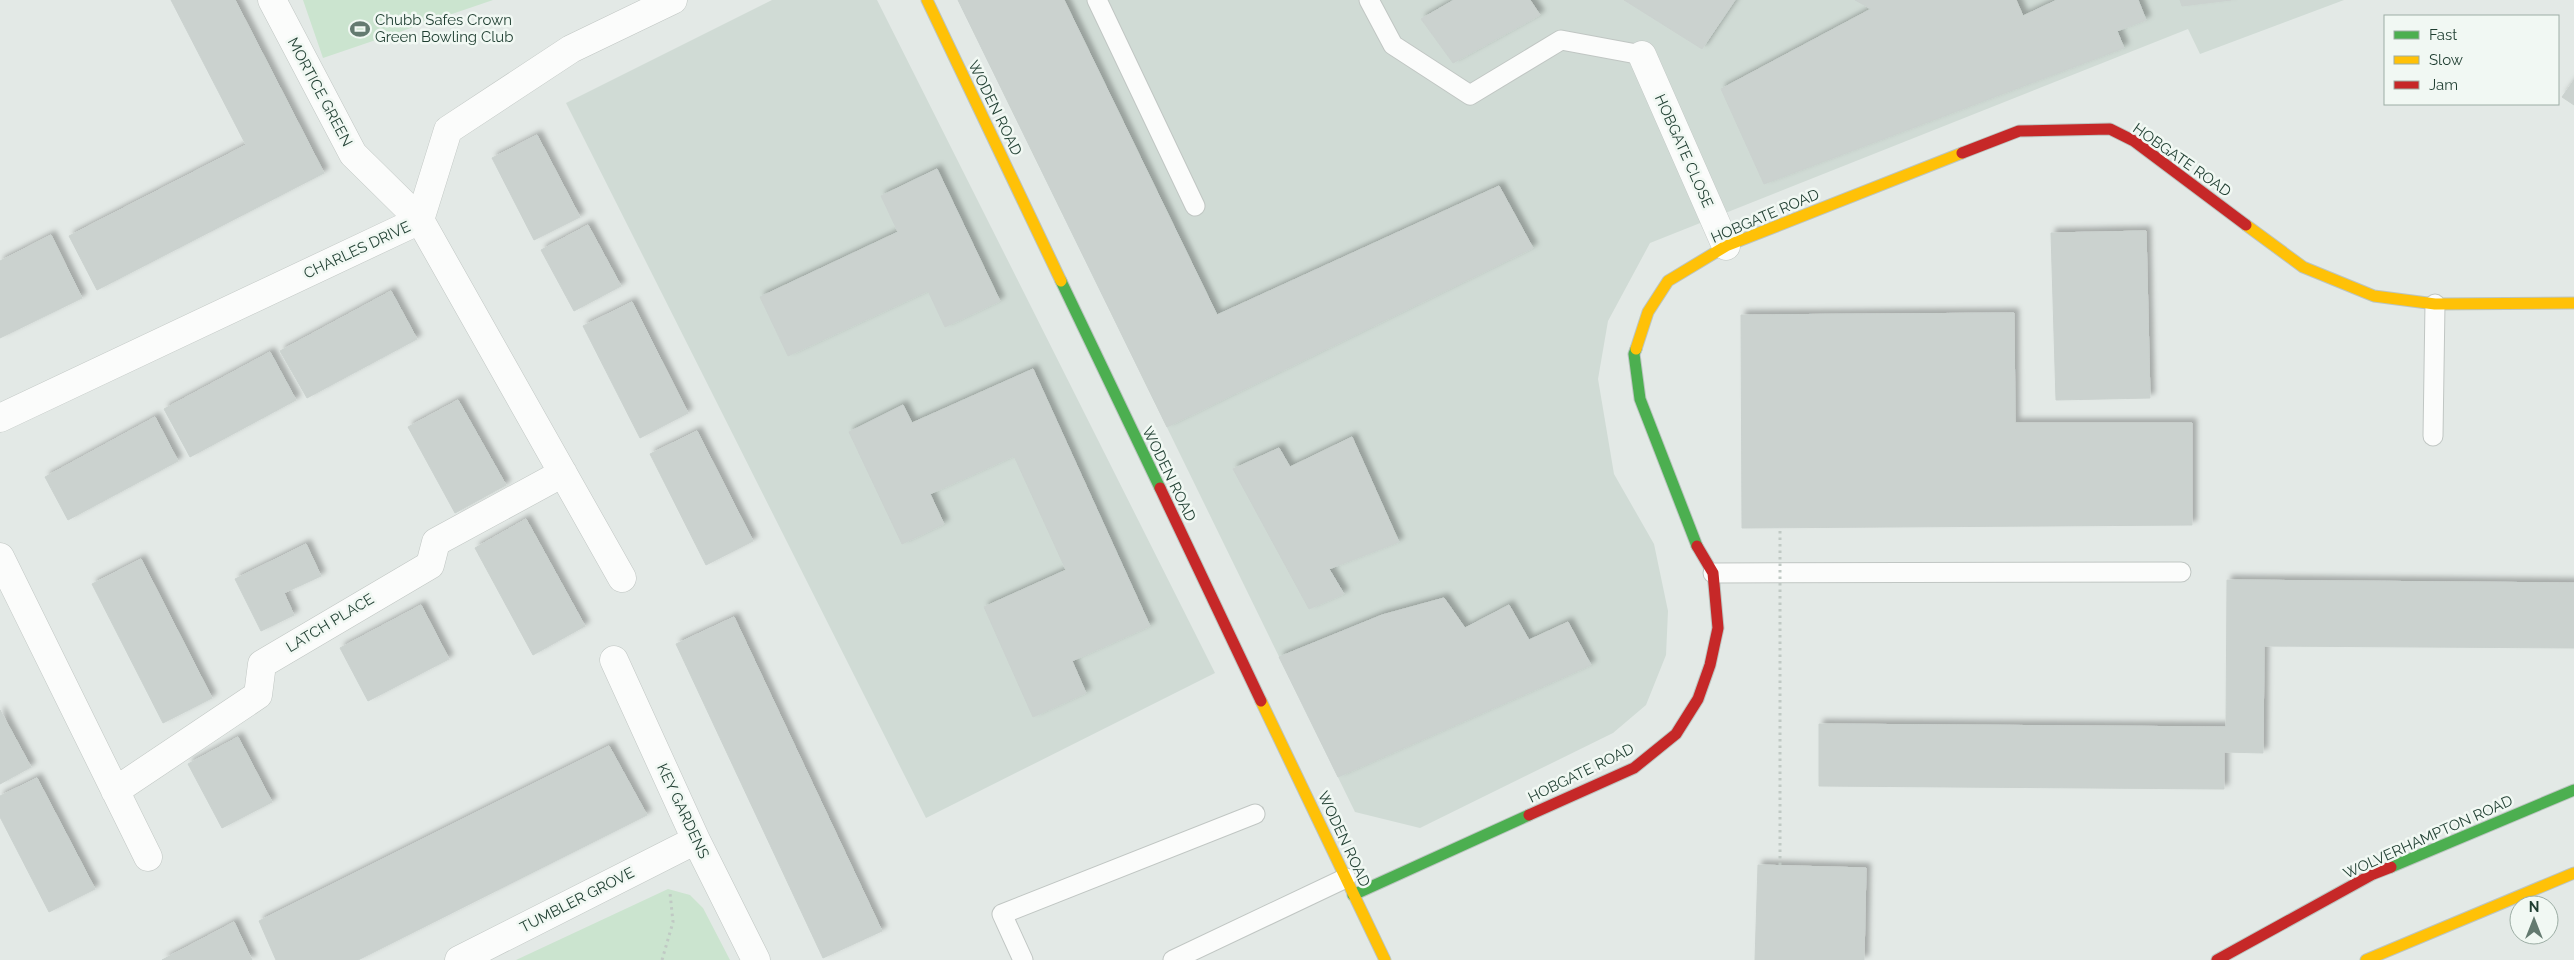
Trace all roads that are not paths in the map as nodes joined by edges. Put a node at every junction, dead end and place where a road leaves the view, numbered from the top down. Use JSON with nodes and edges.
{"nodes":[{"id":1,"x":272,"y":0,"type":"edge"},
{"id":2,"x":673,"y":0,"type":"edge"},
{"id":3,"x":926,"y":0,"type":"edge"},
{"id":4,"x":1098,"y":0,"type":"edge"},
{"id":5,"x":1369,"y":0,"type":"edge"},
{"id":6,"x":1642,"y":55,"type":"joint"},
{"id":7,"x":1195,"y":206,"type":"dead end"},
{"id":8,"x":420,"y":220,"type":"junction"},
{"id":9,"x":1726,"y":246,"type":"junction"},
{"id":10,"x":2574,"y":303,"type":"edge"},
{"id":11,"x":2435,"y":304,"type":"junction"},
{"id":12,"x":0,"y":418,"type":"edge"},
{"id":13,"x":2433,"y":436,"type":"dead end"},
{"id":14,"x":563,"y":473,"type":"junction"},
{"id":15,"x":0,"y":557,"type":"edge"},
{"id":16,"x":2181,"y":572,"type":"dead end"},
{"id":17,"x":1713,"y":573,"type":"junction"},
{"id":18,"x":622,"y":578,"type":"dead end"},
{"id":19,"x":614,"y":660,"type":"dead end"},
{"id":20,"x":2574,"y":790,"type":"edge"},
{"id":21,"x":115,"y":791,"type":"junction"},
{"id":22,"x":1255,"y":814,"type":"dead end"},
{"id":23,"x":696,"y":840,"type":"junction"},
{"id":24,"x":148,"y":857,"type":"dead end"},
{"id":25,"x":2574,"y":873,"type":"edge"},
{"id":26,"x":1350,"y":887,"type":"junction"},
{"id":27,"x":459,"y":960,"type":"edge"},
{"id":28,"x":756,"y":960,"type":"edge"},
{"id":29,"x":1023,"y":960,"type":"edge"},
{"id":30,"x":1173,"y":960,"type":"edge"},
{"id":31,"x":1384,"y":960,"type":"edge"},
{"id":32,"x":2217,"y":960,"type":"edge"},
{"id":33,"x":2366,"y":960,"type":"edge"}],
"edges":[{"from":1,"to":8,"type":"street","name":"MORTICE GREEN"},
{"from":2,"to":8,"type":"street","name":"CHARLES DRIVE"},
{"from":3,"to":26,"type":"street","name":"WODEN ROAD"},
{"from":4,"to":7,"type":"lane"},
{"from":5,"to":6,"type":"lane"},
{"from":6,"to":9,"type":"street","name":"HOBGATE CLOSE"},
{"from":8,"to":12,"type":"street","name":"CHARLES DRIVE"},
{"from":8,"to":14,"type":"street","name":"MORTICE GREEN"},
{"from":9,"to":11,"type":"street","name":"HOBGATE ROAD"},
{"from":9,"to":17,"type":"street","name":"HOBGATE ROAD"},
{"from":10,"to":11,"type":"street","name":"HOBGATE ROAD"},
{"from":11,"to":13,"type":"lane"},
{"from":14,"to":18,"type":"street","name":"MORTICE GREEN"},
{"from":14,"to":21,"type":"street","name":"LATCH PLACE"},
{"from":15,"to":21,"type":"street"},
{"from":16,"to":17,"type":"lane"},
{"from":17,"to":26,"type":"street","name":"HOBGATE ROAD"},
{"from":19,"to":23,"type":"street","name":"KEY GARDENS"},
{"from":20,"to":32,"type":"street","name":"WOLVERHAMPTON ROAD"},
{"from":21,"to":24,"type":"street"},
{"from":22,"to":29,"type":"lane"},
{"from":23,"to":27,"type":"street","name":"TUMBLER GROVE"},
{"from":23,"to":28,"type":"street","name":"KEY GARDENS"},
{"from":25,"to":33,"type":"street"},
{"from":26,"to":30,"type":"lane"},
{"from":26,"to":31,"type":"street","name":"WODEN ROAD"}]}
